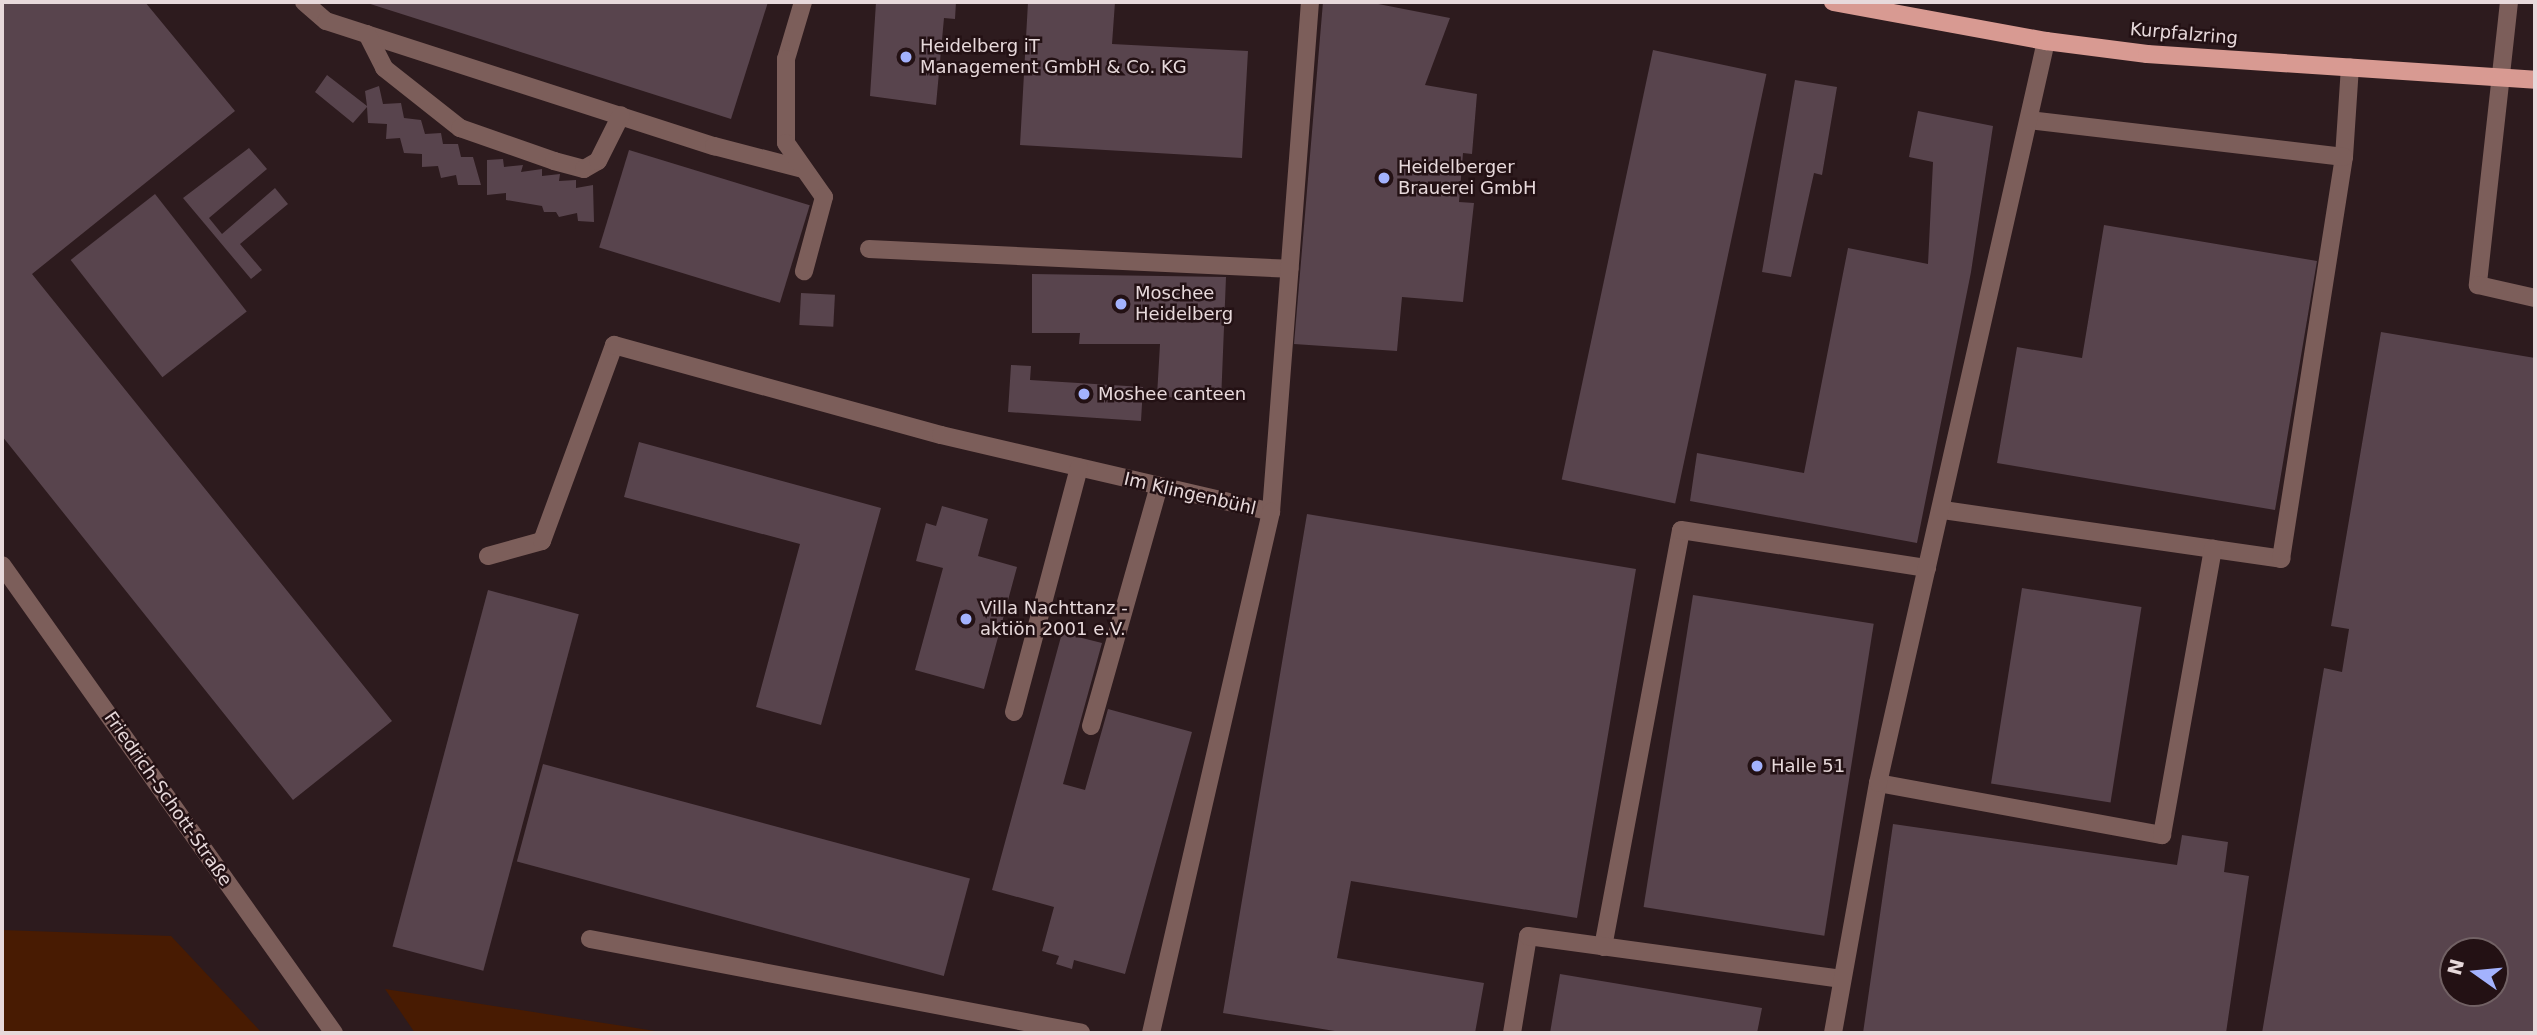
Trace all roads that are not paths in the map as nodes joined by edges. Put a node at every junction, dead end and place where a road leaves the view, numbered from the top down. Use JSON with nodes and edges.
{"nodes":[{"id":1,"x":304,"y":2,"type":"edge"},
{"id":2,"x":803,"y":2,"type":"edge"},
{"id":3,"x":1310,"y":2,"type":"edge"},
{"id":4,"x":1833,"y":2,"type":"edge"},
{"id":5,"x":2509,"y":2,"type":"edge"},
{"id":6,"x":367,"y":34,"type":"junction"},
{"id":7,"x":2046,"y":41,"type":"junction"},
{"id":8,"x":2350,"y":67,"type":"junction"},
{"id":9,"x":2502,"y":78,"type":"junction"},
{"id":10,"x":2535,"y":80,"type":"edge"},
{"id":11,"x":621,"y":115,"type":"junction"},
{"id":12,"x":2029,"y":120,"type":"junction"},
{"id":13,"x":2344,"y":157,"type":"junction"},
{"id":14,"x":803,"y":169,"type":"junction"},
{"id":15,"x":869,"y":249,"type":"dead end"},
{"id":16,"x":1290,"y":269,"type":"junction"},
{"id":17,"x":804,"y":271,"type":"dead end"},
{"id":18,"x":2535,"y":298,"type":"edge"},
{"id":19,"x":1079,"y":467,"type":"junction"},
{"id":20,"x":1159,"y":486,"type":"junction"},
{"id":21,"x":1943,"y":510,"type":"junction"},
{"id":22,"x":1271,"y":512,"type":"junction"},
{"id":23,"x":2213,"y":549,"type":"junction"},
{"id":24,"x":488,"y":556,"type":"dead end"},
{"id":25,"x":2,"y":565,"type":"edge"},
{"id":26,"x":1927,"y":568,"type":"junction"},
{"id":27,"x":1014,"y":712,"type":"dead end"},
{"id":28,"x":1091,"y":726,"type":"dead end"},
{"id":29,"x":1878,"y":783,"type":"junction"},
{"id":30,"x":590,"y":939,"type":"dead end"},
{"id":31,"x":1603,"y":947,"type":"junction"},
{"id":32,"x":1842,"y":979,"type":"junction"},
{"id":33,"x":334,"y":1033,"type":"edge"},
{"id":34,"x":1081,"y":1033,"type":"edge"},
{"id":35,"x":1151,"y":1033,"type":"edge"},
{"id":36,"x":1512,"y":1033,"type":"edge"},
{"id":37,"x":1833,"y":1033,"type":"edge"}],
"edges":[{"from":1,"to":6,"type":"street"},
{"from":2,"to":14,"type":"street"},
{"from":3,"to":16,"type":"street","name":"Im Klingenbühl"},
{"from":4,"to":7,"type":"main road","name":"Kurpfalzring"},
{"from":5,"to":9,"type":"street"},
{"from":6,"to":11,"type":"street"},
{"from":6,"to":11,"type":"street"},
{"from":7,"to":8,"type":"main road","name":"Kurpfalzring"},
{"from":7,"to":12,"type":"street"},
{"from":8,"to":9,"type":"main road","name":"Kurpfalzring"},
{"from":8,"to":13,"type":"street"},
{"from":9,"to":10,"type":"main road","name":"Kurpfalzring"},
{"from":9,"to":18,"type":"street"},
{"from":11,"to":14,"type":"street"},
{"from":12,"to":13,"type":"street"},
{"from":12,"to":21,"type":"street"},
{"from":13,"to":23,"type":"street"},
{"from":14,"to":17,"type":"street"},
{"from":15,"to":16,"type":"street"},
{"from":16,"to":22,"type":"street","name":"Im Klingenbühl"},
{"from":19,"to":20,"type":"street","name":"Im Klingenbühl"},
{"from":19,"to":24,"type":"street","name":"Im Klingenbühl"},
{"from":19,"to":27,"type":"street"},
{"from":20,"to":22,"type":"street","name":"Im Klingenbühl"},
{"from":20,"to":28,"type":"street"},
{"from":21,"to":23,"type":"street"},
{"from":21,"to":26,"type":"street"},
{"from":22,"to":35,"type":"street"},
{"from":23,"to":29,"type":"street"},
{"from":25,"to":33,"type":"street","name":"Friedrich-Schott-Straße"},
{"from":26,"to":29,"type":"street"},
{"from":26,"to":31,"type":"street"},
{"from":29,"to":32,"type":"street"},
{"from":30,"to":34,"type":"street"},
{"from":31,"to":32,"type":"street"},
{"from":31,"to":36,"type":"street"},
{"from":32,"to":37,"type":"street"}]}
